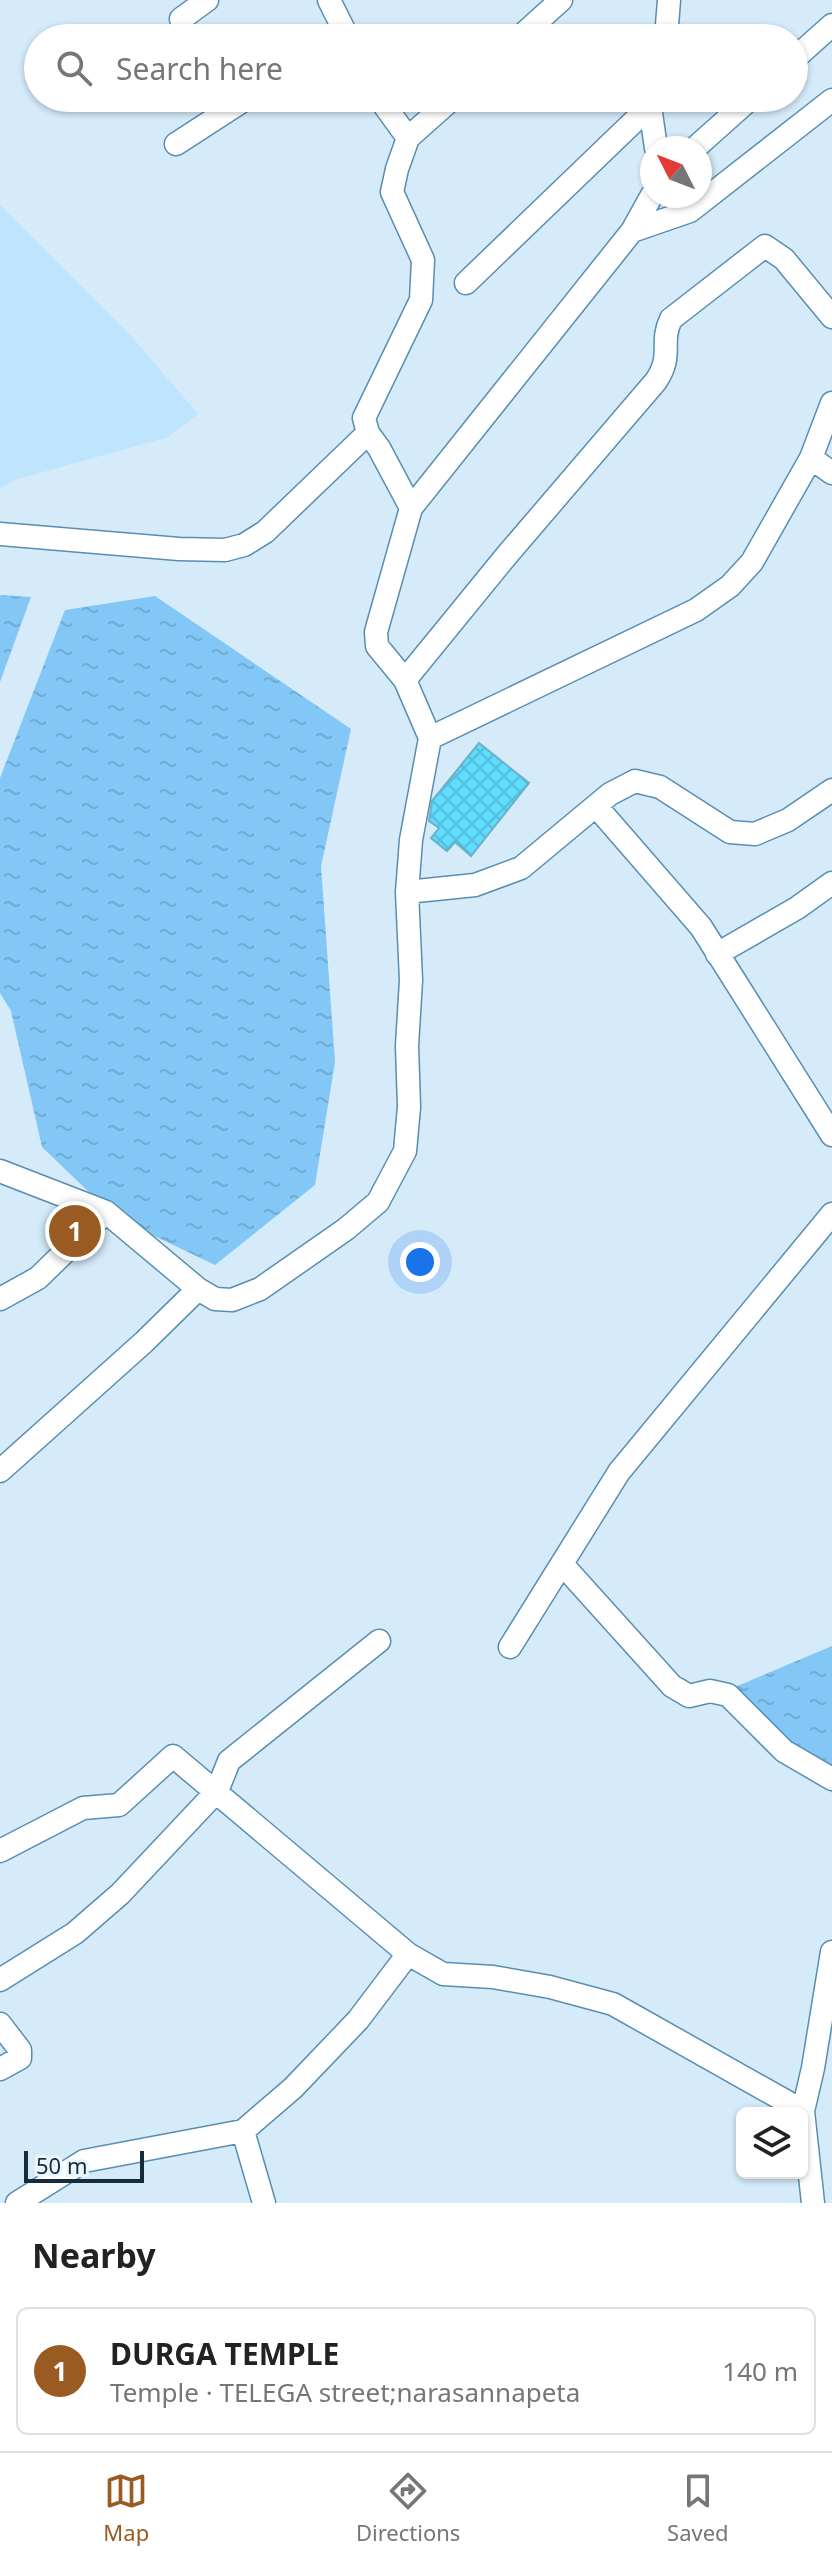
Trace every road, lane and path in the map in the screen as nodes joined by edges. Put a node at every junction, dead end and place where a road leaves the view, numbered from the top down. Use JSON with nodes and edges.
{"nodes":[{"id":1,"x":207,"y":0,"type":"edge"},
{"id":2,"x":329,"y":0,"type":"edge"},
{"id":3,"x":561,"y":0,"type":"edge"},
{"id":4,"x":669,"y":0,"type":"edge"},
{"id":5,"x":181,"y":19,"type":"dead end"},
{"id":6,"x":339,"y":24,"type":"edge"},
{"id":7,"x":534,"y":24,"type":"edge"},
{"id":8,"x":667,"y":24,"type":"edge"},
{"id":9,"x":832,"y":25,"type":"edge"},
{"id":10,"x":808,"y":46,"type":"edge"},
{"id":11,"x":832,"y":100,"type":"edge"},
{"id":12,"x":225,"y":112,"type":"edge"},
{"id":13,"x":389,"y":112,"type":"edge"},
{"id":14,"x":437,"y":112,"type":"edge"},
{"id":15,"x":641,"y":112,"type":"edge"},
{"id":16,"x":652,"y":112,"type":"edge"},
{"id":17,"x":735,"y":112,"type":"edge"},
{"id":18,"x":655,"y":136,"type":"edge"},
{"id":19,"x":708,"y":136,"type":"edge"},
{"id":20,"x":408,"y":138,"type":"junction"},
{"id":21,"x":176,"y":144,"type":"dead end"},
{"id":22,"x":712,"y":189,"type":"edge"},
{"id":23,"x":645,"y":208,"type":"edge"},
{"id":24,"x":693,"y":208,"type":"edge"},
{"id":25,"x":632,"y":231,"type":"junction"},
{"id":26,"x":466,"y":283,"type":"dead end"},
{"id":27,"x":830,"y":311,"type":"edge"},
{"id":28,"x":832,"y":403,"type":"edge"},
{"id":29,"x":368,"y":433,"type":"junction"},
{"id":30,"x":811,"y":458,"type":"junction"},
{"id":31,"x":832,"y":473,"type":"edge"},
{"id":32,"x":411,"y":508,"type":"junction"},
{"id":33,"x":0,"y":534,"type":"edge"},
{"id":34,"x":405,"y":680,"type":"junction"},
{"id":35,"x":430,"y":738,"type":"junction"},
{"id":36,"x":832,"y":790,"type":"edge"},
{"id":37,"x":596,"y":806,"type":"junction"},
{"id":38,"x":832,"y":883,"type":"edge"},
{"id":39,"x":407,"y":892,"type":"junction"},
{"id":40,"x":717,"y":954,"type":"junction"},
{"id":41,"x":832,"y":1135,"type":"edge"},
{"id":42,"x":0,"y":1171,"type":"edge"},
{"id":43,"x":106,"y":1212,"type":"junction"},
{"id":44,"x":832,"y":1214,"type":"edge"},
{"id":45,"x":198,"y":1289,"type":"junction"},
{"id":46,"x":0,"y":1299,"type":"edge"},
{"id":47,"x":0,"y":1471,"type":"edge"},
{"id":48,"x":562,"y":1564,"type":"junction"},
{"id":49,"x":379,"y":1641,"type":"dead end"},
{"id":50,"x":510,"y":1647,"type":"dead end"},
{"id":51,"x":832,"y":1779,"type":"edge"},
{"id":52,"x":217,"y":1791,"type":"junction"},
{"id":53,"x":0,"y":1851,"type":"edge"},
{"id":54,"x":832,"y":1952,"type":"edge"},
{"id":55,"x":408,"y":1954,"type":"junction"},
{"id":56,"x":0,"y":1980,"type":"edge"},
{"id":57,"x":0,"y":2024,"type":"edge"},
{"id":58,"x":0,"y":2069,"type":"edge"},
{"id":59,"x":796,"y":2107,"type":"edge"},
{"id":60,"x":804,"y":2107,"type":"edge"},
{"id":61,"x":243,"y":2131,"type":"junction"},
{"id":62,"x":808,"y":2157,"type":"edge"},
{"id":63,"x":17,"y":2203,"type":"edge"},
{"id":64,"x":264,"y":2203,"type":"edge"},
{"id":65,"x":813,"y":2203,"type":"edge"}],
"edges":[{"from":1,"to":5,"type":"street"},
{"from":2,"to":6,"type":"street"},
{"from":3,"to":7,"type":"street"},
{"from":4,"to":8,"type":"street"},
{"from":9,"to":10,"type":"street"},
{"from":11,"to":22,"type":"street"},
{"from":12,"to":21,"type":"street"},
{"from":13,"to":20,"type":"street"},
{"from":14,"to":20,"type":"street"},
{"from":15,"to":26,"type":"street"},
{"from":16,"to":18,"type":"street"},
{"from":17,"to":19,"type":"street"},
{"from":20,"to":29,"type":"street"},
{"from":23,"to":25,"type":"street"},
{"from":24,"to":25,"type":"street"},
{"from":25,"to":32,"type":"street"},
{"from":27,"to":34,"type":"street"},
{"from":28,"to":30,"type":"street"},
{"from":29,"to":32,"type":"street"},
{"from":29,"to":33,"type":"street"},
{"from":30,"to":31,"type":"street"},
{"from":30,"to":35,"type":"street"},
{"from":32,"to":34,"type":"street"},
{"from":34,"to":35,"type":"street"},
{"from":35,"to":39,"type":"street"},
{"from":36,"to":37,"type":"street"},
{"from":37,"to":39,"type":"street"},
{"from":37,"to":40,"type":"street"},
{"from":38,"to":40,"type":"street"},
{"from":39,"to":45,"type":"street"},
{"from":40,"to":41,"type":"street"},
{"from":42,"to":43,"type":"street"},
{"from":43,"to":45,"type":"street"},
{"from":43,"to":46,"type":"street"},
{"from":44,"to":48,"type":"street"},
{"from":45,"to":47,"type":"street"},
{"from":48,"to":50,"type":"street"},
{"from":48,"to":51,"type":"street"},
{"from":49,"to":52,"type":"street"},
{"from":52,"to":53,"type":"street"},
{"from":52,"to":55,"type":"street"},
{"from":52,"to":56,"type":"street"},
{"from":54,"to":60,"type":"street"},
{"from":55,"to":59,"type":"street"},
{"from":55,"to":61,"type":"street"},
{"from":57,"to":58,"type":"street"},
{"from":61,"to":63,"type":"street"},
{"from":61,"to":64,"type":"street"},
{"from":62,"to":65,"type":"street"}]}
